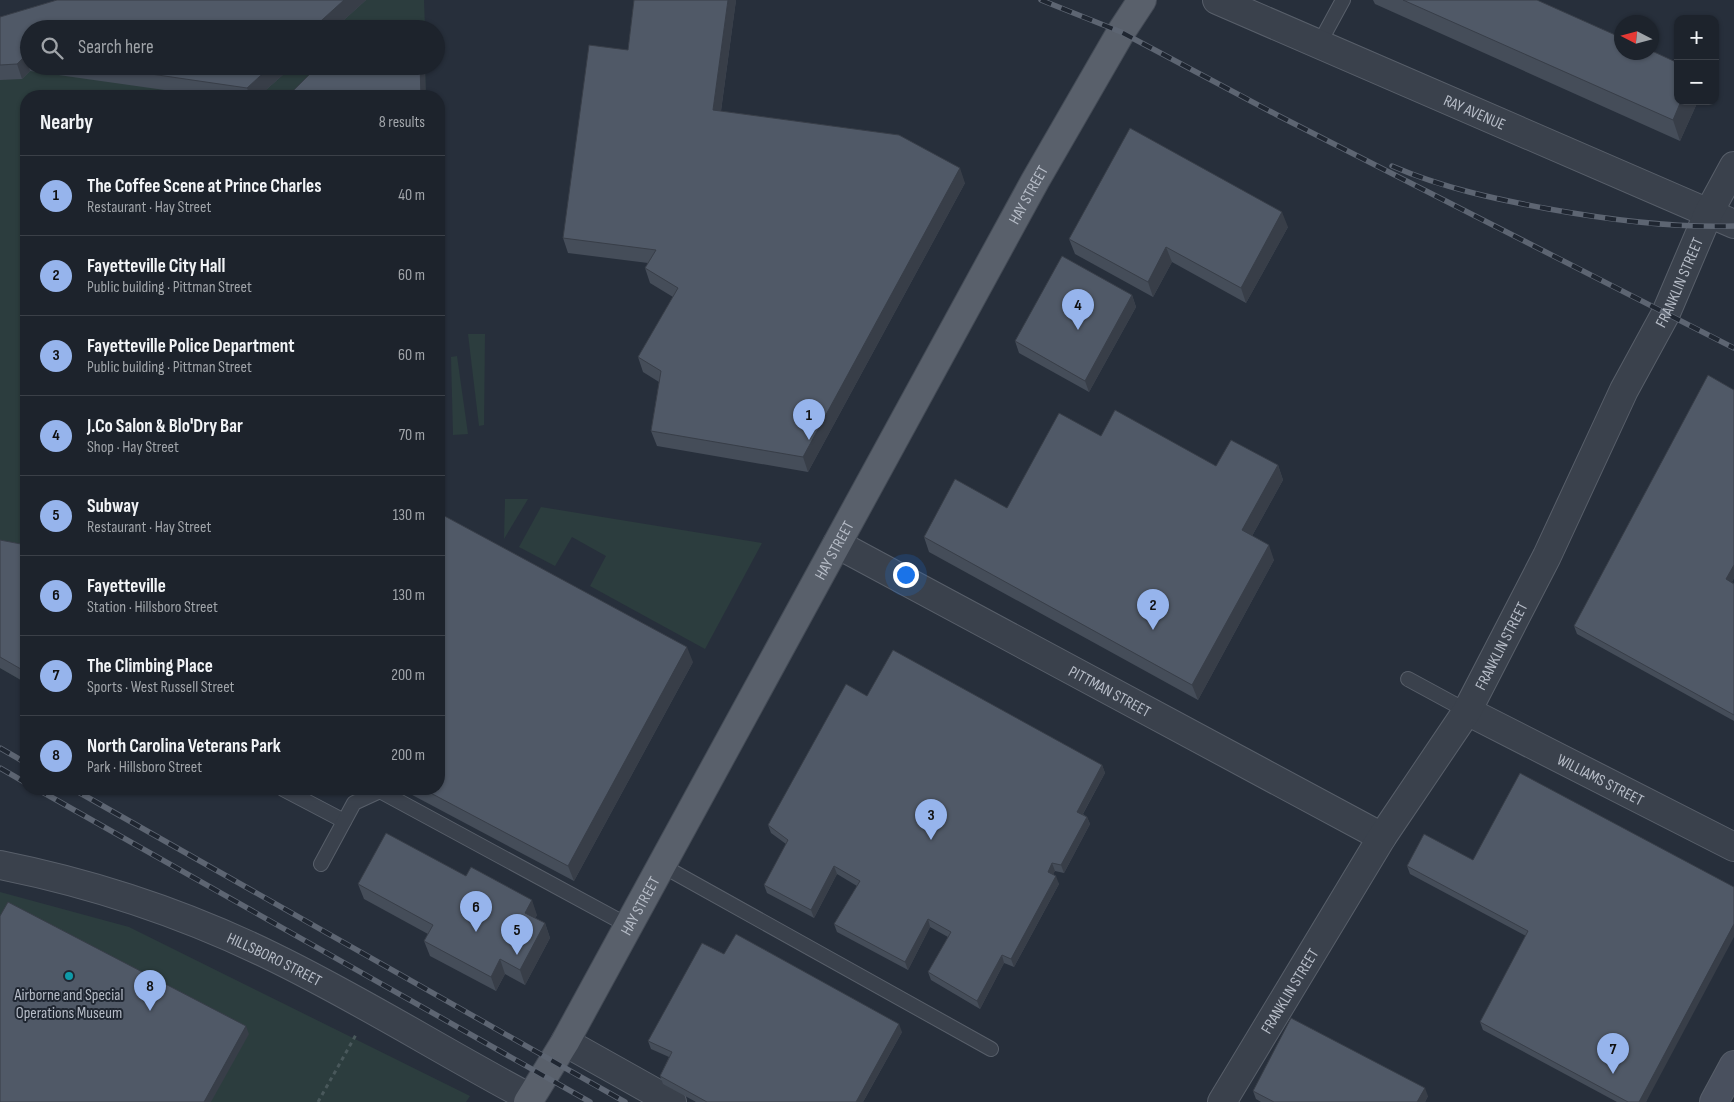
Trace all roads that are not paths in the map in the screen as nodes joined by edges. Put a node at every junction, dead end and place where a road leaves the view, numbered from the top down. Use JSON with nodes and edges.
{"nodes":[{"id":1,"x":1142,"y":0,"type":"edge"},
{"id":2,"x":1217,"y":0,"type":"edge"},
{"id":3,"x":1342,"y":0,"type":"edge"},
{"id":4,"x":1319,"y":44,"type":"junction"},
{"id":5,"x":1734,"y":166,"type":"edge"},
{"id":6,"x":1709,"y":212,"type":"junction"},
{"id":7,"x":1734,"y":224,"type":"edge"},
{"id":8,"x":837,"y":544,"type":"junction"},
{"id":9,"x":1408,"y":679,"type":"dead end"},
{"id":10,"x":1467,"y":711,"type":"junction"},
{"id":11,"x":294,"y":795,"type":"edge"},
{"id":12,"x":371,"y":795,"type":"edge"},
{"id":13,"x":387,"y":795,"type":"edge"},
{"id":14,"x":344,"y":821,"type":"junction"},
{"id":15,"x":1382,"y":837,"type":"junction"},
{"id":16,"x":1734,"y":846,"type":"edge"},
{"id":17,"x":321,"y":864,"type":"dead end"},
{"id":18,"x":0,"y":865,"type":"edge"},
{"id":19,"x":661,"y":865,"type":"junction"},
{"id":20,"x":629,"y":926,"type":"junction"},
{"id":21,"x":565,"y":1042,"type":"junction"},
{"id":22,"x":991,"y":1049,"type":"dead end"},
{"id":23,"x":1734,"y":1065,"type":"edge"},
{"id":24,"x":532,"y":1101,"type":"edge"},
{"id":25,"x":672,"y":1102,"type":"edge"},
{"id":26,"x":1222,"y":1102,"type":"edge"},
{"id":27,"x":1714,"y":1102,"type":"edge"}],
"edges":[{"from":1,"to":8,"type":"main road","name":"HAY STREET"},
{"from":2,"to":4,"type":"street","name":"RAY AVENUE"},
{"from":3,"to":4,"type":"lane"},
{"from":4,"to":6,"type":"street","name":"RAY AVENUE"},
{"from":5,"to":6,"type":"street","name":"FRANKLIN STREET"},
{"from":6,"to":7,"type":"street","name":"RAY AVENUE"},
{"from":6,"to":10,"type":"street","name":"FRANKLIN STREET"},
{"from":8,"to":15,"type":"street","name":"PITTMAN STREET"},
{"from":8,"to":19,"type":"main road","name":"HAY STREET"},
{"from":9,"to":10,"type":"lane"},
{"from":10,"to":15,"type":"street","name":"FRANKLIN STREET"},
{"from":10,"to":16,"type":"street","name":"WILLIAMS STREET"},
{"from":11,"to":14,"type":"lane"},
{"from":12,"to":14,"type":"lane"},
{"from":13,"to":20,"type":"lane"},
{"from":14,"to":17,"type":"lane"},
{"from":15,"to":26,"type":"street","name":"FRANKLIN STREET"},
{"from":18,"to":24,"type":"street","name":"HILLSBORO STREET"},
{"from":19,"to":20,"type":"main road","name":"HAY STREET"},
{"from":19,"to":22,"type":"lane"},
{"from":20,"to":21,"type":"main road","name":"HAY STREET"},
{"from":21,"to":24,"type":"main road","name":"HAY STREET"},
{"from":21,"to":25,"type":"street"},
{"from":23,"to":27,"type":"main road"}]}
